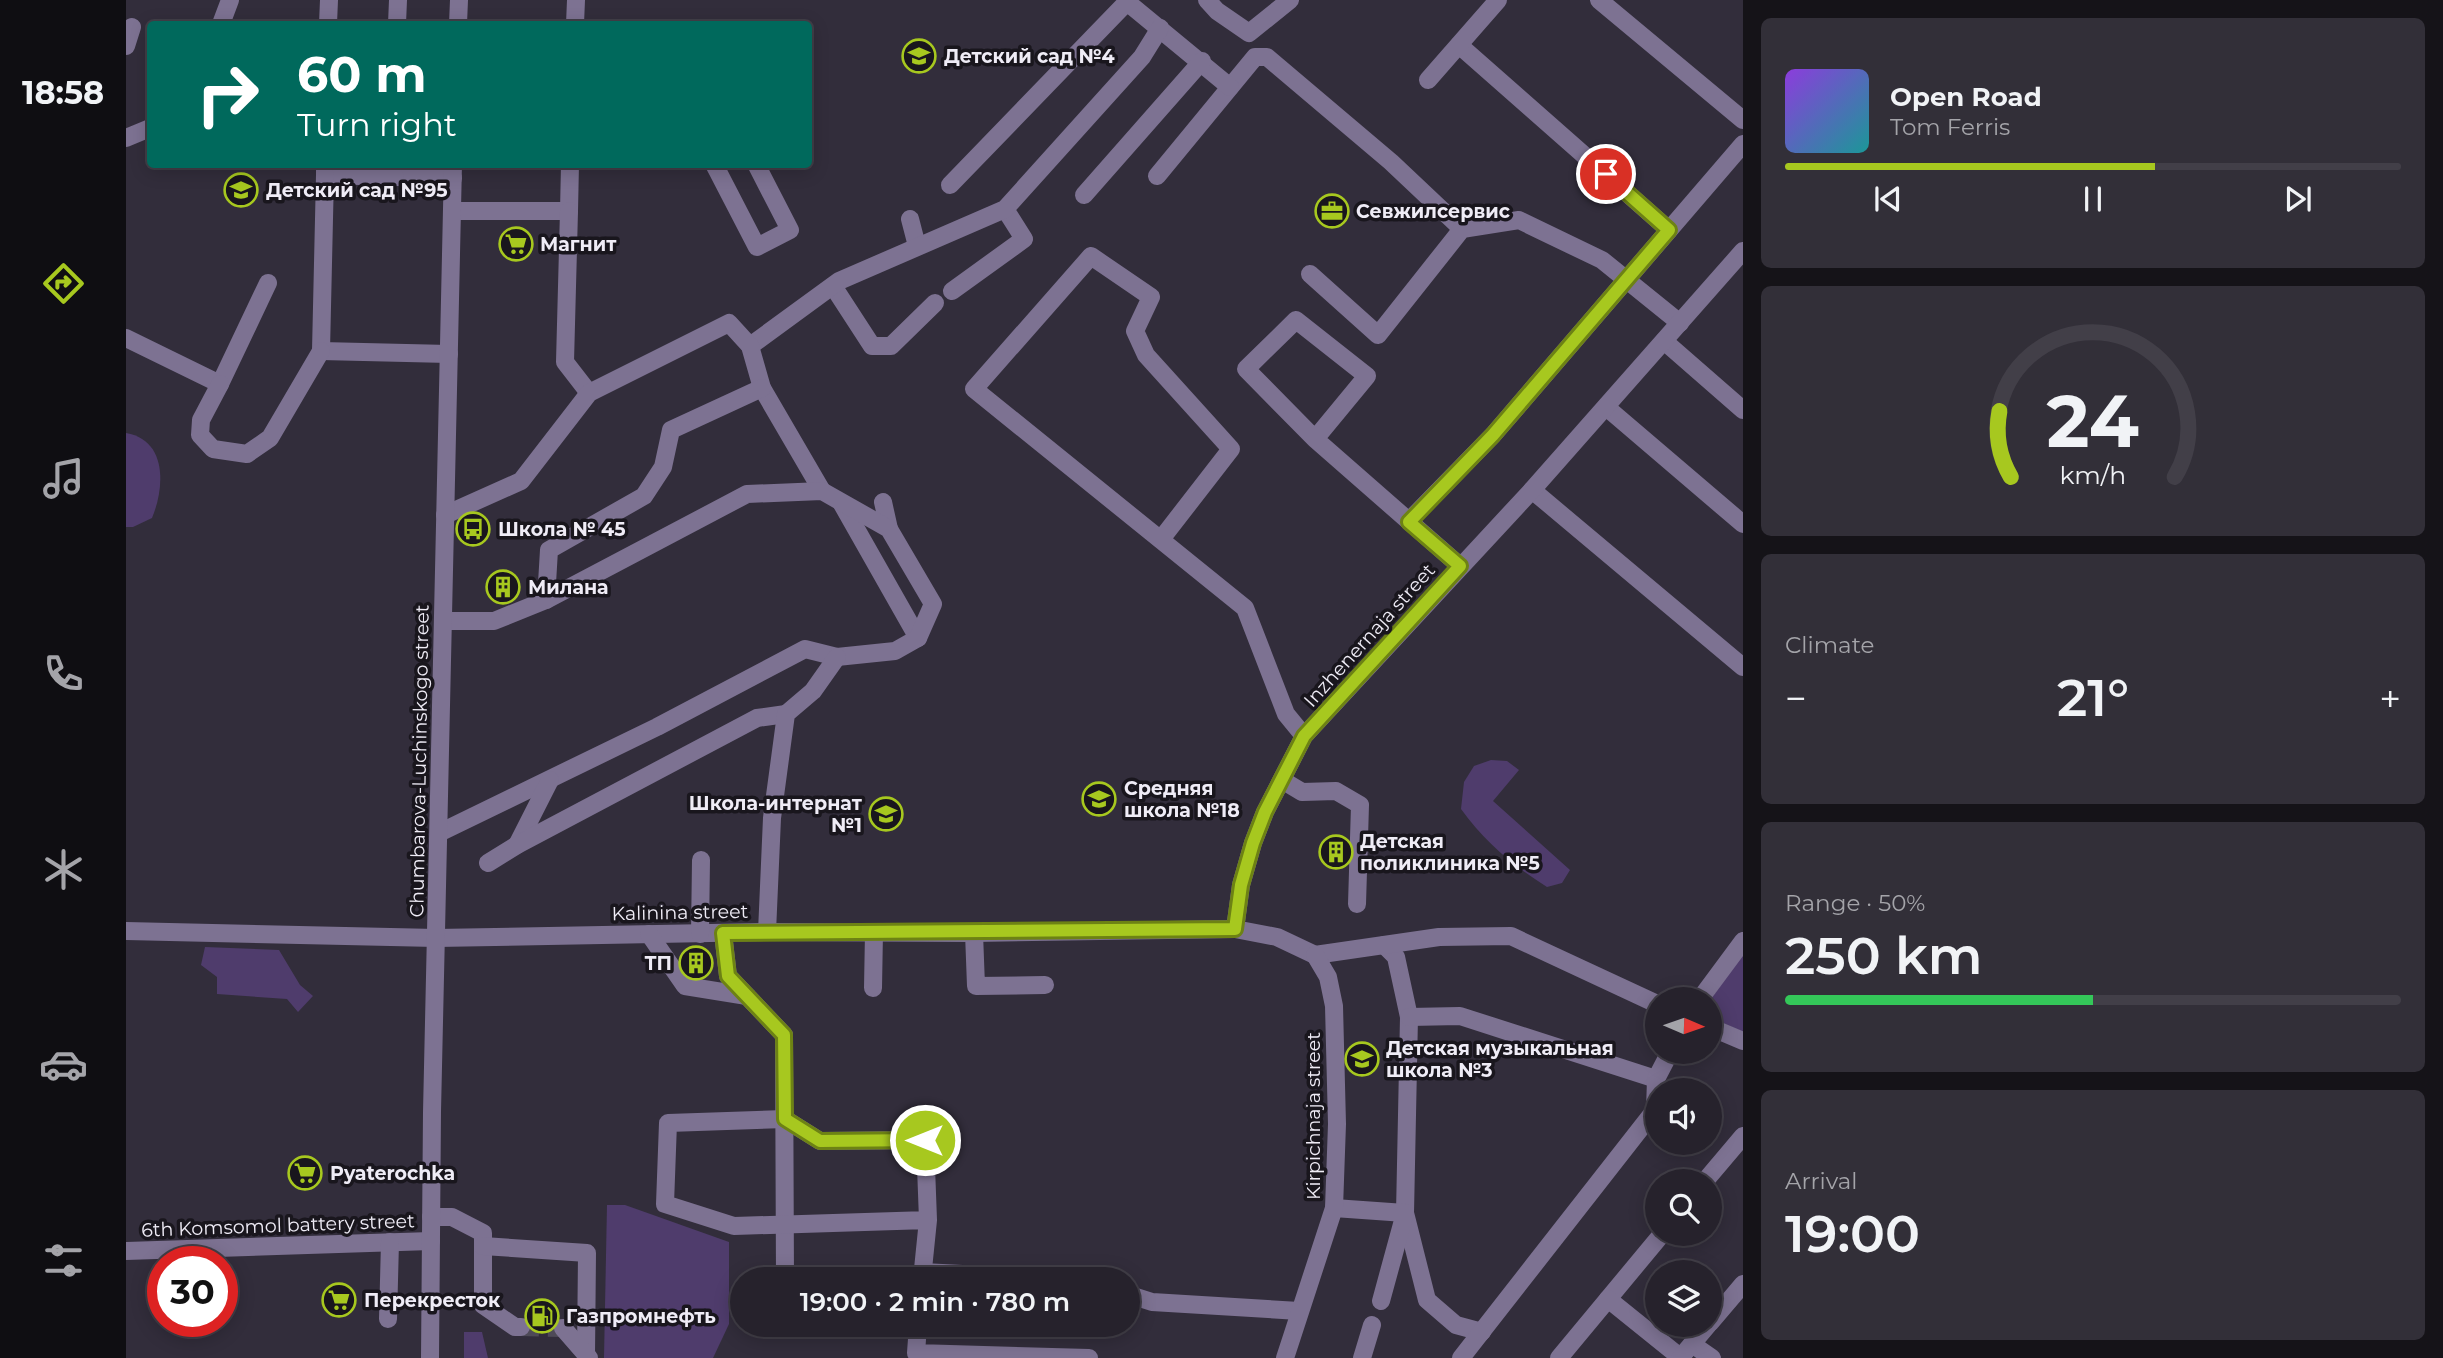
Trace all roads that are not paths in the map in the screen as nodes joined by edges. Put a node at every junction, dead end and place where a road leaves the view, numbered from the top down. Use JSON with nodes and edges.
{"nodes":[{"id":1,"x":230,"y":0,"type":"edge"},
{"id":2,"x":328,"y":0,"type":"edge"},
{"id":3,"x":398,"y":0,"type":"edge"},
{"id":4,"x":459,"y":0,"type":"edge"},
{"id":5,"x":576,"y":0,"type":"edge"},
{"id":6,"x":1207,"y":0,"type":"edge"},
{"id":7,"x":1290,"y":0,"type":"edge"},
{"id":8,"x":1498,"y":0,"type":"edge"},
{"id":9,"x":1599,"y":0,"type":"edge"},
{"id":10,"x":1128,"y":1,"type":"edge"},
{"id":11,"x":223,"y":21,"type":"edge"},
{"id":12,"x":328,"y":21,"type":"edge"},
{"id":13,"x":397,"y":21,"type":"edge"},
{"id":14,"x":458,"y":21,"type":"edge"},
{"id":15,"x":575,"y":21,"type":"edge"},
{"id":16,"x":132,"y":27,"type":"dead end"},
{"id":17,"x":1160,"y":28,"type":"junction"},
{"id":18,"x":1459,"y":45,"type":"junction"},
{"id":19,"x":126,"y":46,"type":"edge"},
{"id":20,"x":1202,"y":61,"type":"junction"},
{"id":21,"x":1428,"y":80,"type":"dead end"},
{"id":22,"x":1230,"y":87,"type":"junction"},
{"id":23,"x":1743,"y":120,"type":"edge"},
{"id":24,"x":147,"y":129,"type":"edge"},
{"id":25,"x":126,"y":138,"type":"edge"},
{"id":26,"x":1743,"y":144,"type":"edge"},
{"id":27,"x":570,"y":168,"type":"edge"},
{"id":28,"x":716,"y":168,"type":"edge"},
{"id":29,"x":758,"y":168,"type":"edge"},
{"id":30,"x":325,"y":170,"type":"edge"},
{"id":31,"x":395,"y":171,"type":"edge"},
{"id":32,"x":453,"y":171,"type":"edge"},
{"id":33,"x":1157,"y":176,"type":"dead end"},
{"id":34,"x":950,"y":185,"type":"dead end"},
{"id":35,"x":1084,"y":195,"type":"dead end"},
{"id":36,"x":1006,"y":209,"type":"junction"},
{"id":37,"x":452,"y":211,"type":"junction"},
{"id":38,"x":569,"y":211,"type":"junction"},
{"id":39,"x":910,"y":219,"type":"dead end"},
{"id":40,"x":1462,"y":229,"type":"junction"},
{"id":41,"x":1669,"y":230,"type":"junction"},
{"id":42,"x":917,"y":246,"type":"junction"},
{"id":43,"x":1739,"y":264,"type":"edge"},
{"id":44,"x":1310,"y":274,"type":"dead end"},
{"id":45,"x":1627,"y":279,"type":"junction"},
{"id":46,"x":268,"y":283,"type":"dead end"},
{"id":47,"x":833,"y":285,"type":"junction"},
{"id":48,"x":952,"y":291,"type":"dead end"},
{"id":49,"x":935,"y":303,"type":"dead end"},
{"id":50,"x":1680,"y":323,"type":"junction"},
{"id":51,"x":126,"y":338,"type":"edge"},
{"id":52,"x":1664,"y":341,"type":"junction"},
{"id":53,"x":750,"y":346,"type":"junction"},
{"id":54,"x":321,"y":351,"type":"junction"},
{"id":55,"x":449,"y":354,"type":"junction"},
{"id":56,"x":220,"y":383,"type":"junction"},
{"id":57,"x":762,"y":388,"type":"junction"},
{"id":58,"x":589,"y":393,"type":"junction"},
{"id":59,"x":1606,"y":407,"type":"junction"},
{"id":60,"x":1743,"y":410,"type":"edge"},
{"id":61,"x":1315,"y":439,"type":"junction"},
{"id":62,"x":1532,"y":490,"type":"junction"},
{"id":63,"x":822,"y":491,"type":"junction"},
{"id":64,"x":840,"y":502,"type":"junction"},
{"id":65,"x":883,"y":502,"type":"dead end"},
{"id":66,"x":445,"y":514,"type":"junction"},
{"id":67,"x":1409,"y":522,"type":"junction"},
{"id":68,"x":1743,"y":524,"type":"edge"},
{"id":69,"x":888,"y":529,"type":"junction"},
{"id":70,"x":1162,"y":538,"type":"junction"},
{"id":71,"x":1460,"y":566,"type":"junction"},
{"id":72,"x":546,"y":600,"type":"junction"},
{"id":73,"x":443,"y":621,"type":"junction"},
{"id":74,"x":918,"y":638,"type":"junction"},
{"id":75,"x":837,"y":657,"type":"junction"},
{"id":76,"x":1743,"y":667,"type":"edge"},
{"id":77,"x":786,"y":714,"type":"junction"},
{"id":78,"x":1304,"y":736,"type":"junction"},
{"id":79,"x":550,"y":780,"type":"junction"},
{"id":80,"x":1282,"y":780,"type":"junction"},
{"id":81,"x":439,"y":833,"type":"junction"},
{"id":82,"x":517,"y":845,"type":"junction"},
{"id":83,"x":701,"y":860,"type":"dead end"},
{"id":84,"x":488,"y":863,"type":"dead end"},
{"id":85,"x":1357,"y":904,"type":"dead end"},
{"id":86,"x":1235,"y":929,"type":"junction"},
{"id":87,"x":126,"y":931,"type":"edge"},
{"id":88,"x":767,"y":932,"type":"junction"},
{"id":89,"x":874,"y":932,"type":"junction"},
{"id":90,"x":723,"y":933,"type":"junction"},
{"id":91,"x":974,"y":933,"type":"junction"},
{"id":92,"x":649,"y":934,"type":"junction"},
{"id":93,"x":700,"y":934,"type":"junction"},
{"id":94,"x":436,"y":938,"type":"junction"},
{"id":95,"x":1743,"y":941,"type":"edge"},
{"id":96,"x":1384,"y":945,"type":"junction"},
{"id":97,"x":1315,"y":955,"type":"junction"},
{"id":98,"x":1045,"y":985,"type":"dead end"},
{"id":99,"x":1709,"y":987,"type":"edge"},
{"id":100,"x":873,"y":988,"type":"dead end"},
{"id":101,"x":747,"y":996,"type":"junction"},
{"id":102,"x":1645,"y":997,"type":"edge"},
{"id":103,"x":1409,"y":1017,"type":"junction"},
{"id":104,"x":1722,"y":1032,"type":"edge"},
{"id":105,"x":1743,"y":1041,"type":"edge"},
{"id":106,"x":1654,"y":1078,"type":"edge"},
{"id":107,"x":785,"y":1119,"type":"junction"},
{"id":108,"x":1645,"y":1123,"type":"edge"},
{"id":109,"x":1743,"y":1136,"type":"edge"},
{"id":110,"x":1715,"y":1169,"type":"edge"},
{"id":111,"x":1334,"y":1208,"type":"junction"},
{"id":112,"x":1405,"y":1213,"type":"junction"},
{"id":113,"x":431,"y":1217,"type":"junction"},
{"id":114,"x":928,"y":1220,"type":"junction"},
{"id":115,"x":786,"y":1223,"type":"junction"},
{"id":116,"x":431,"y":1241,"type":"junction"},
{"id":117,"x":390,"y":1242,"type":"junction"},
{"id":118,"x":483,"y":1246,"type":"junction"},
{"id":119,"x":1652,"y":1246,"type":"edge"},
{"id":120,"x":126,"y":1251,"type":"edge"},
{"id":121,"x":785,"y":1267,"type":"edge"},
{"id":122,"x":923,"y":1267,"type":"edge"},
{"id":123,"x":1743,"y":1284,"type":"edge"},
{"id":124,"x":1140,"y":1298,"type":"edge"},
{"id":125,"x":1608,"y":1298,"type":"junction"},
{"id":126,"x":1381,"y":1301,"type":"dead end"},
{"id":127,"x":1722,"y":1309,"type":"edge"},
{"id":128,"x":1299,"y":1311,"type":"junction"},
{"id":129,"x":388,"y":1320,"type":"dead end"},
{"id":130,"x":1372,"y":1325,"type":"dead end"},
{"id":131,"x":521,"y":1327,"type":"tunnel mouth"},
{"id":132,"x":563,"y":1328,"type":"dead end"},
{"id":133,"x":1482,"y":1332,"type":"junction"},
{"id":134,"x":917,"y":1337,"type":"edge"},
{"id":135,"x":1698,"y":1337,"type":"edge"},
{"id":136,"x":1684,"y":1353,"type":"edge"},
{"id":137,"x":587,"y":1357,"type":"edge"},
{"id":138,"x":430,"y":1358,"type":"edge"},
{"id":139,"x":1089,"y":1358,"type":"edge"},
{"id":140,"x":1285,"y":1358,"type":"edge"},
{"id":141,"x":1362,"y":1358,"type":"edge"},
{"id":142,"x":1461,"y":1358,"type":"edge"},
{"id":143,"x":1559,"y":1358,"type":"edge"},
{"id":144,"x":1712,"y":1358,"type":"edge"}],
"edges":[{"from":1,"to":11,"type":"street"},
{"from":2,"to":12,"type":"street"},
{"from":3,"to":13,"type":"street"},
{"from":4,"to":14,"type":"street"},
{"from":5,"to":15,"type":"street"},
{"from":6,"to":7,"type":"street"},
{"from":8,"to":18,"type":"street"},
{"from":9,"to":23,"type":"street"},
{"from":10,"to":17,"type":"street"},
{"from":10,"to":34,"type":"street"},
{"from":16,"to":19,"type":"street"},
{"from":17,"to":20,"type":"street"},
{"from":17,"to":36,"type":"street"},
{"from":18,"to":21,"type":"street"},
{"from":18,"to":41,"type":"street"},
{"from":20,"to":22,"type":"street"},
{"from":20,"to":35,"type":"street"},
{"from":22,"to":33,"type":"street"},
{"from":22,"to":40,"type":"street"},
{"from":24,"to":25,"type":"street"},
{"from":26,"to":41,"type":"street"},
{"from":27,"to":38,"type":"street"},
{"from":28,"to":29,"type":"street"},
{"from":30,"to":31,"type":"street"},
{"from":30,"to":54,"type":"street"},
{"from":31,"to":32,"type":"street"},
{"from":32,"to":37,"type":"street","name":"Chumbarova-Luchinskogo street"},
{"from":36,"to":42,"type":"street"},
{"from":36,"to":48,"type":"street"},
{"from":37,"to":38,"type":"street"},
{"from":37,"to":55,"type":"street","name":"Chumbarova-Luchinskogo street"},
{"from":38,"to":58,"type":"street"},
{"from":39,"to":42,"type":"street"},
{"from":40,"to":44,"type":"street"},
{"from":40,"to":45,"type":"street"},
{"from":41,"to":45,"type":"street"},
{"from":42,"to":47,"type":"street"},
{"from":43,"to":50,"type":"street","name":"Inzhenernaja street"},
{"from":45,"to":50,"type":"street"},
{"from":45,"to":67,"type":"street"},
{"from":46,"to":56,"type":"street"},
{"from":47,"to":49,"type":"street"},
{"from":47,"to":53,"type":"street"},
{"from":50,"to":52,"type":"street","name":"Inzhenernaja street"},
{"from":51,"to":56,"type":"street"},
{"from":52,"to":59,"type":"street","name":"Inzhenernaja street"},
{"from":52,"to":60,"type":"street"},
{"from":53,"to":57,"type":"street"},
{"from":53,"to":58,"type":"street"},
{"from":54,"to":55,"type":"street"},
{"from":54,"to":56,"type":"street"},
{"from":55,"to":66,"type":"street","name":"Chumbarova-Luchinskogo street"},
{"from":57,"to":63,"type":"street"},
{"from":57,"to":72,"type":"street"},
{"from":58,"to":66,"type":"street"},
{"from":59,"to":62,"type":"street","name":"Inzhenernaja street"},
{"from":59,"to":68,"type":"street"},
{"from":61,"to":61,"type":"street"},
{"from":61,"to":67,"type":"street"},
{"from":62,"to":71,"type":"street","name":"Inzhenernaja street"},
{"from":62,"to":76,"type":"street"},
{"from":63,"to":64,"type":"street"},
{"from":63,"to":72,"type":"street"},
{"from":64,"to":69,"type":"street"},
{"from":64,"to":74,"type":"street"},
{"from":65,"to":69,"type":"street"},
{"from":66,"to":73,"type":"street","name":"Chumbarova-Luchinskogo street"},
{"from":67,"to":71,"type":"street"},
{"from":69,"to":74,"type":"street"},
{"from":70,"to":70,"type":"street"},
{"from":70,"to":78,"type":"street"},
{"from":71,"to":78,"type":"street","name":"Inzhenernaja street"},
{"from":72,"to":73,"type":"street"},
{"from":73,"to":81,"type":"street","name":"Chumbarova-Luchinskogo street"},
{"from":74,"to":75,"type":"street"},
{"from":75,"to":77,"type":"street"},
{"from":75,"to":79,"type":"street"},
{"from":77,"to":82,"type":"street"},
{"from":77,"to":88,"type":"street"},
{"from":78,"to":80,"type":"street","name":"Inzhenernaja street"},
{"from":79,"to":81,"type":"street"},
{"from":79,"to":82,"type":"street"},
{"from":80,"to":85,"type":"street"},
{"from":80,"to":86,"type":"street","name":"Inzhenernaja street"},
{"from":81,"to":94,"type":"street","name":"Chumbarova-Luchinskogo street"},
{"from":82,"to":84,"type":"street"},
{"from":83,"to":93,"type":"street"},
{"from":86,"to":91,"type":"street","name":"Kalinina street"},
{"from":86,"to":97,"type":"street"},
{"from":87,"to":94,"type":"street","name":"Kalinina street"},
{"from":88,"to":89,"type":"street","name":"Kalinina street"},
{"from":88,"to":90,"type":"street","name":"Kalinina street"},
{"from":89,"to":91,"type":"street","name":"Kalinina street"},
{"from":89,"to":100,"type":"street"},
{"from":90,"to":93,"type":"street","name":"Kalinina street"},
{"from":90,"to":101,"type":"street"},
{"from":91,"to":98,"type":"street"},
{"from":92,"to":93,"type":"street","name":"Kalinina street"},
{"from":92,"to":94,"type":"street","name":"Kalinina street"},
{"from":92,"to":101,"type":"street"},
{"from":94,"to":113,"type":"street","name":"Chumbarova-Luchinskogo street"},
{"from":95,"to":99,"type":"street"},
{"from":96,"to":97,"type":"street"},
{"from":96,"to":102,"type":"street"},
{"from":96,"to":103,"type":"street"},
{"from":97,"to":111,"type":"street","name":"Kirpichnaja street"},
{"from":101,"to":107,"type":"street"},
{"from":103,"to":106,"type":"street"},
{"from":103,"to":112,"type":"street"},
{"from":104,"to":105,"type":"street"},
{"from":107,"to":114,"type":"street"},
{"from":107,"to":115,"type":"street"},
{"from":107,"to":115,"type":"street"},
{"from":108,"to":133,"type":"street"},
{"from":109,"to":110,"type":"street"},
{"from":111,"to":112,"type":"street"},
{"from":111,"to":128,"type":"street","name":"Kirpichnaja street"},
{"from":112,"to":126,"type":"street"},
{"from":112,"to":133,"type":"street"},
{"from":113,"to":116,"type":"street","name":"Chumbarova-Luchinskogo street"},
{"from":113,"to":118,"type":"street"},
{"from":114,"to":115,"type":"street"},
{"from":114,"to":122,"type":"street"},
{"from":115,"to":121,"type":"street"},
{"from":116,"to":117,"type":"street","name":"6th Komsomol battery street"},
{"from":116,"to":138,"type":"street","name":"Chumbarova-Luchinskogo street"},
{"from":117,"to":120,"type":"street","name":"6th Komsomol battery street"},
{"from":117,"to":129,"type":"street"},
{"from":118,"to":131,"type":"street"},
{"from":118,"to":137,"type":"street"},
{"from":119,"to":125,"type":"street"},
{"from":123,"to":127,"type":"street"},
{"from":124,"to":128,"type":"street"},
{"from":125,"to":136,"type":"street"},
{"from":125,"to":143,"type":"street"},
{"from":128,"to":140,"type":"street","name":"Kirpichnaja street"},
{"from":130,"to":141,"type":"street"},
{"from":132,"to":137,"type":"street"},
{"from":133,"to":142,"type":"street"},
{"from":134,"to":139,"type":"street"},
{"from":135,"to":136,"type":"street"},
{"from":136,"to":144,"type":"street"}]}
